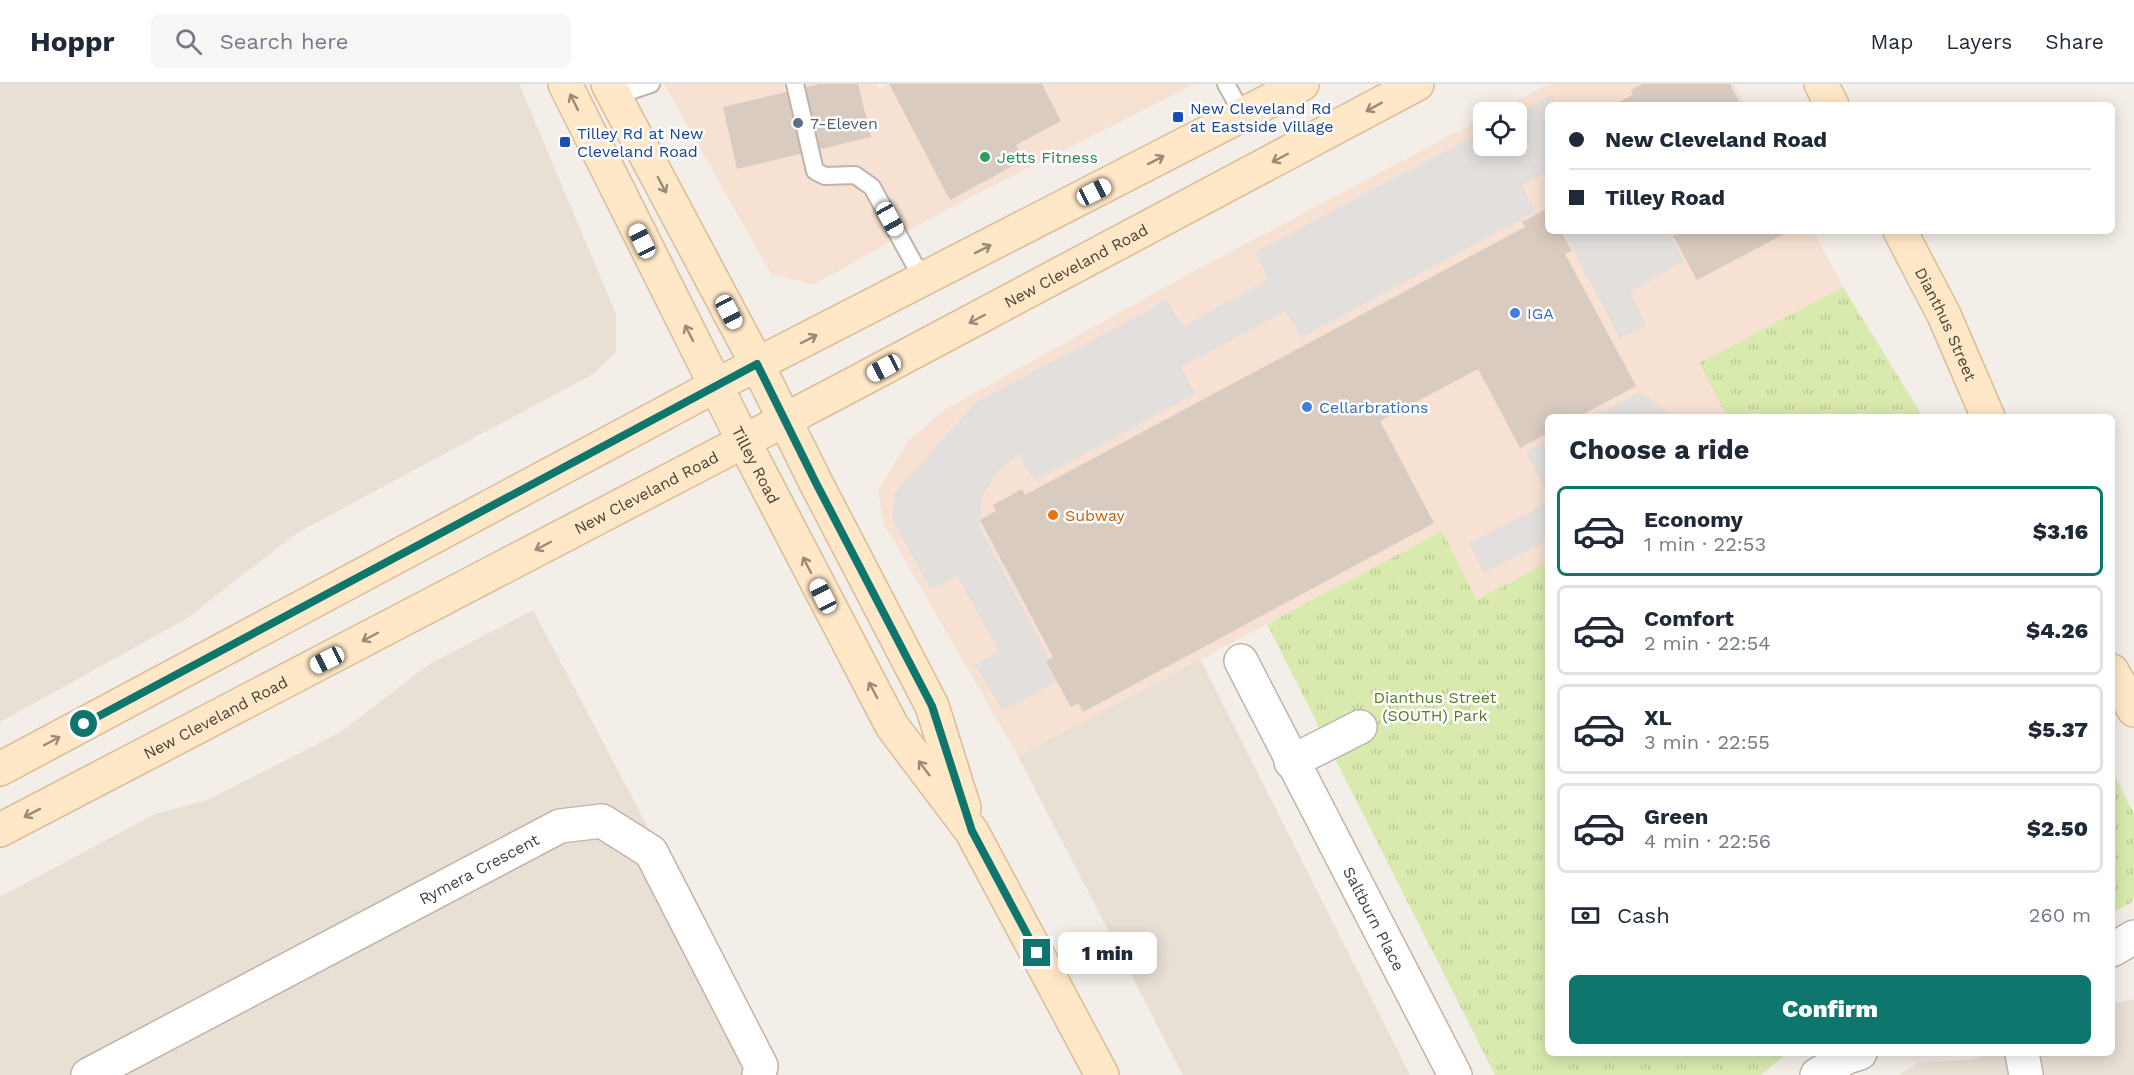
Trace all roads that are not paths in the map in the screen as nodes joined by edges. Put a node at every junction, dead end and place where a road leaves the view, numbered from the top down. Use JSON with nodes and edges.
{"nodes":[{"id":1,"x":565,"y":84,"type":"edge"},
{"id":2,"x":651,"y":84,"type":"edge"},
{"id":3,"x":795,"y":84,"type":"edge"},
{"id":4,"x":1226,"y":84,"type":"edge"},
{"id":5,"x":1302,"y":84,"type":"edge"},
{"id":6,"x":1417,"y":84,"type":"edge"},
{"id":7,"x":1821,"y":84,"type":"edge"},
{"id":8,"x":611,"y":90,"type":"edge"},
{"id":9,"x":1830,"y":102,"type":"edge"},
{"id":10,"x":1243,"y":115,"type":"junction"},
{"id":11,"x":1902,"y":234,"type":"edge"},
{"id":12,"x":923,"y":280,"type":"junction"},
{"id":13,"x":757,"y":364,"type":"junction"},
{"id":14,"x":715,"y":386,"type":"junction"},
{"id":15,"x":1987,"y":414,"type":"edge"},
{"id":16,"x":784,"y":419,"type":"junction"},
{"id":17,"x":743,"y":440,"type":"junction"},
{"id":18,"x":1241,"y":662,"type":"dead end"},
{"id":19,"x":2115,"y":676,"type":"edge"},
{"id":20,"x":2134,"y":711,"type":"edge"},
{"id":21,"x":1360,"y":727,"type":"dead end"},
{"id":22,"x":1292,"y":762,"type":"junction"},
{"id":23,"x":0,"y":769,"type":"edge"},
{"id":24,"x":0,"y":830,"type":"edge"},
{"id":25,"x":972,"y":831,"type":"junction"},
{"id":26,"x":2134,"y":938,"type":"edge"},
{"id":27,"x":2115,"y":948,"type":"edge"},
{"id":28,"x":1850,"y":1056,"type":"edge"},
{"id":29,"x":2023,"y":1056,"type":"edge"},
{"id":30,"x":88,"y":1075,"type":"edge"},
{"id":31,"x":759,"y":1075,"type":"edge"},
{"id":32,"x":1102,"y":1075,"type":"edge"},
{"id":33,"x":1455,"y":1075,"type":"edge"},
{"id":34,"x":1817,"y":1075,"type":"edge"},
{"id":35,"x":2026,"y":1075,"type":"edge"}],
"edges":[{"from":14,"to":1,"type":"street","name":"Tilley Road","one_way":true},
{"from":2,"to":8,"type":"lane"},
{"from":3,"to":12,"type":"lane"},
{"from":4,"to":10,"type":"lane"},
{"from":5,"to":10,"type":"street"},
{"from":6,"to":16,"type":"street","name":"New Cleveland Road","one_way":true},
{"from":7,"to":9,"type":"street"},
{"from":8,"to":13,"type":"street","name":"Tilley Road","one_way":true},
{"from":12,"to":10,"type":"street","one_way":true},
{"from":11,"to":15,"type":"street","name":"Dianthus Street"},
{"from":13,"to":12,"type":"street","one_way":true},
{"from":13,"to":14,"type":"street"},
{"from":13,"to":16,"type":"street","name":"Tilley Road"},
{"from":14,"to":17,"type":"street","name":"Tilley Road"},
{"from":23,"to":14,"type":"street","one_way":true},
{"from":16,"to":17,"type":"street","name":"New Cleveland Road"},
{"from":16,"to":25,"type":"street","name":"Tilley Road"},
{"from":17,"to":24,"type":"street","name":"New Cleveland Road","one_way":true},
{"from":25,"to":17,"type":"street","name":"Tilley Road","one_way":true},
{"from":18,"to":22,"type":"street","name":"Saltburn Place"},
{"from":19,"to":20,"type":"street"},
{"from":21,"to":22,"type":"street"},
{"from":22,"to":33,"type":"street","name":"Saltburn Place"},
{"from":25,"to":32,"type":"street","name":"Tilley Road"},
{"from":26,"to":27,"type":"street"},
{"from":28,"to":34,"type":"street"},
{"from":29,"to":35,"type":"street"},
{"from":30,"to":31,"type":"street","name":"Rymera Crescent"}]}
